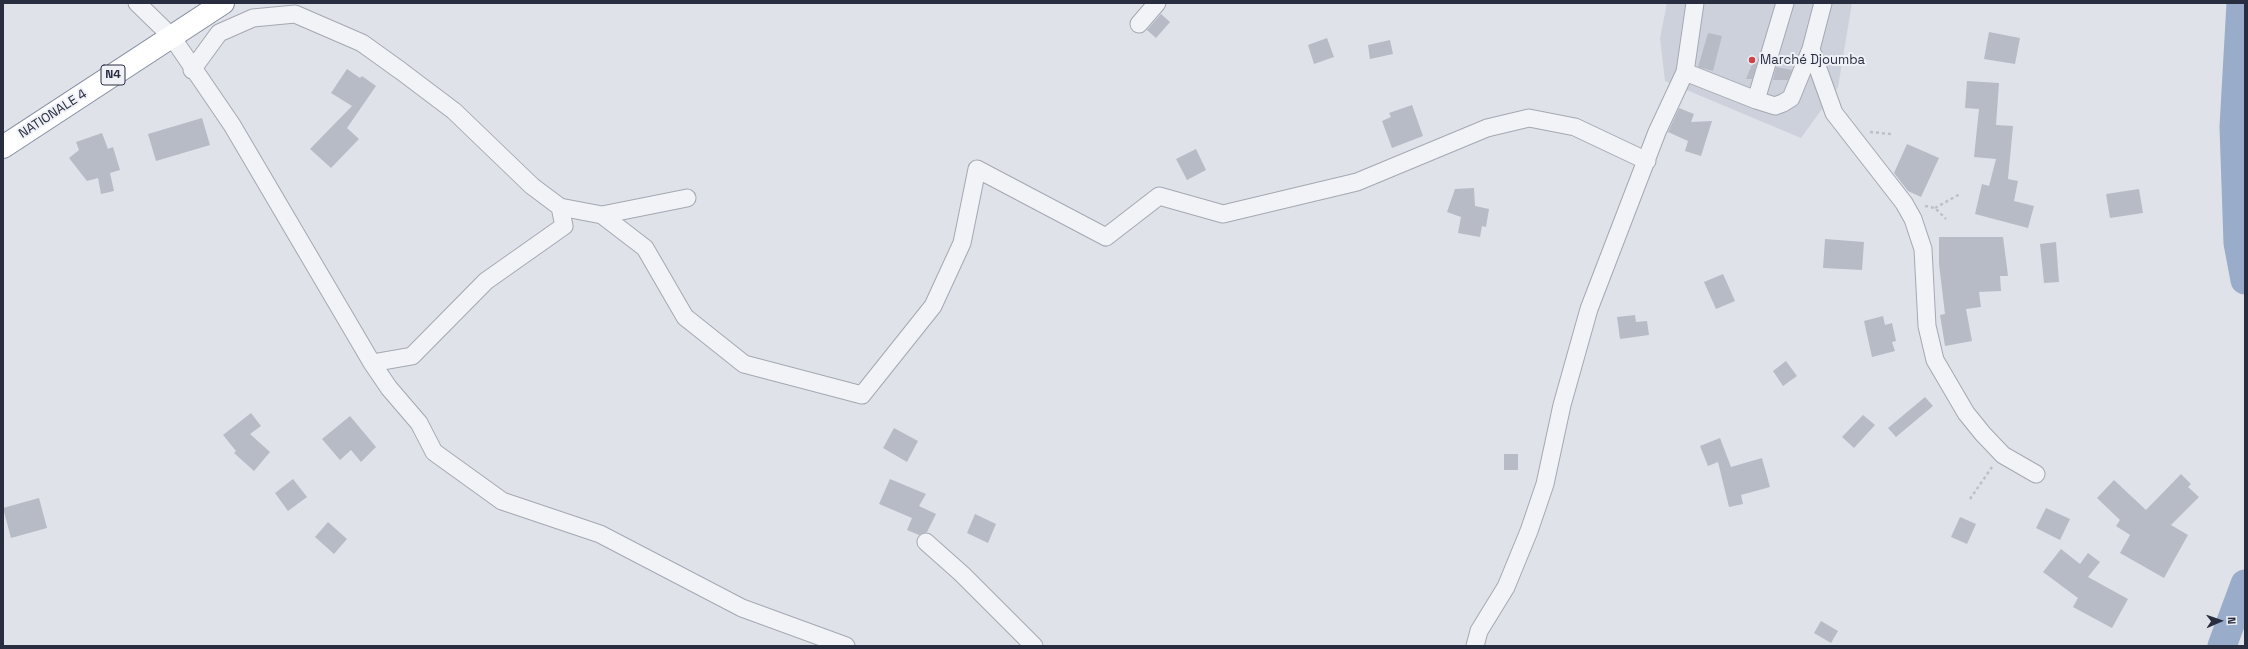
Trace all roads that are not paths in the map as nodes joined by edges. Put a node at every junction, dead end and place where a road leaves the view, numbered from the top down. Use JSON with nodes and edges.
{"nodes":[{"id":1,"x":137,"y":3,"type":"edge"},
{"id":2,"x":223,"y":3,"type":"edge"},
{"id":3,"x":1157,"y":3,"type":"edge"},
{"id":4,"x":1695,"y":3,"type":"edge"},
{"id":5,"x":1785,"y":3,"type":"edge"},
{"id":6,"x":1824,"y":3,"type":"edge"},
{"id":7,"x":1139,"y":24,"type":"dead end"},
{"id":8,"x":172,"y":37,"type":"junction"},
{"id":9,"x":1811,"y":49,"type":"junction"},
{"id":10,"x":192,"y":70,"type":"junction"},
{"id":11,"x":1685,"y":72,"type":"junction"},
{"id":12,"x":1756,"y":100,"type":"junction"},
{"id":13,"x":3,"y":147,"type":"edge"},
{"id":14,"x":1647,"y":161,"type":"junction"},
{"id":15,"x":686,"y":198,"type":"dead end"},
{"id":16,"x":560,"y":207,"type":"junction"},
{"id":17,"x":602,"y":215,"type":"junction"},
{"id":18,"x":372,"y":363,"type":"junction"},
{"id":19,"x":2036,"y":474,"type":"dead end"},
{"id":20,"x":926,"y":542,"type":"dead end"},
{"id":21,"x":846,"y":646,"type":"edge"},
{"id":22,"x":1034,"y":646,"type":"edge"},
{"id":23,"x":1475,"y":646,"type":"edge"}],
"edges":[{"from":1,"to":8,"type":"street"},
{"from":2,"to":8,"type":"highway","name":"NATIONALE 4","number":"N4"},
{"from":3,"to":7,"type":"street"},
{"from":4,"to":11,"type":"street"},
{"from":5,"to":12,"type":"street"},
{"from":6,"to":9,"type":"street"},
{"from":8,"to":10,"type":"street"},
{"from":8,"to":13,"type":"highway","name":"NATIONALE 4","number":"N4"},
{"from":9,"to":12,"type":"street"},
{"from":9,"to":19,"type":"street"},
{"from":10,"to":16,"type":"street"},
{"from":10,"to":18,"type":"street"},
{"from":11,"to":12,"type":"street"},
{"from":11,"to":14,"type":"street"},
{"from":14,"to":17,"type":"street"},
{"from":14,"to":23,"type":"street"},
{"from":15,"to":17,"type":"street"},
{"from":16,"to":17,"type":"street"},
{"from":16,"to":18,"type":"street"},
{"from":18,"to":21,"type":"street"},
{"from":20,"to":22,"type":"street"}]}
